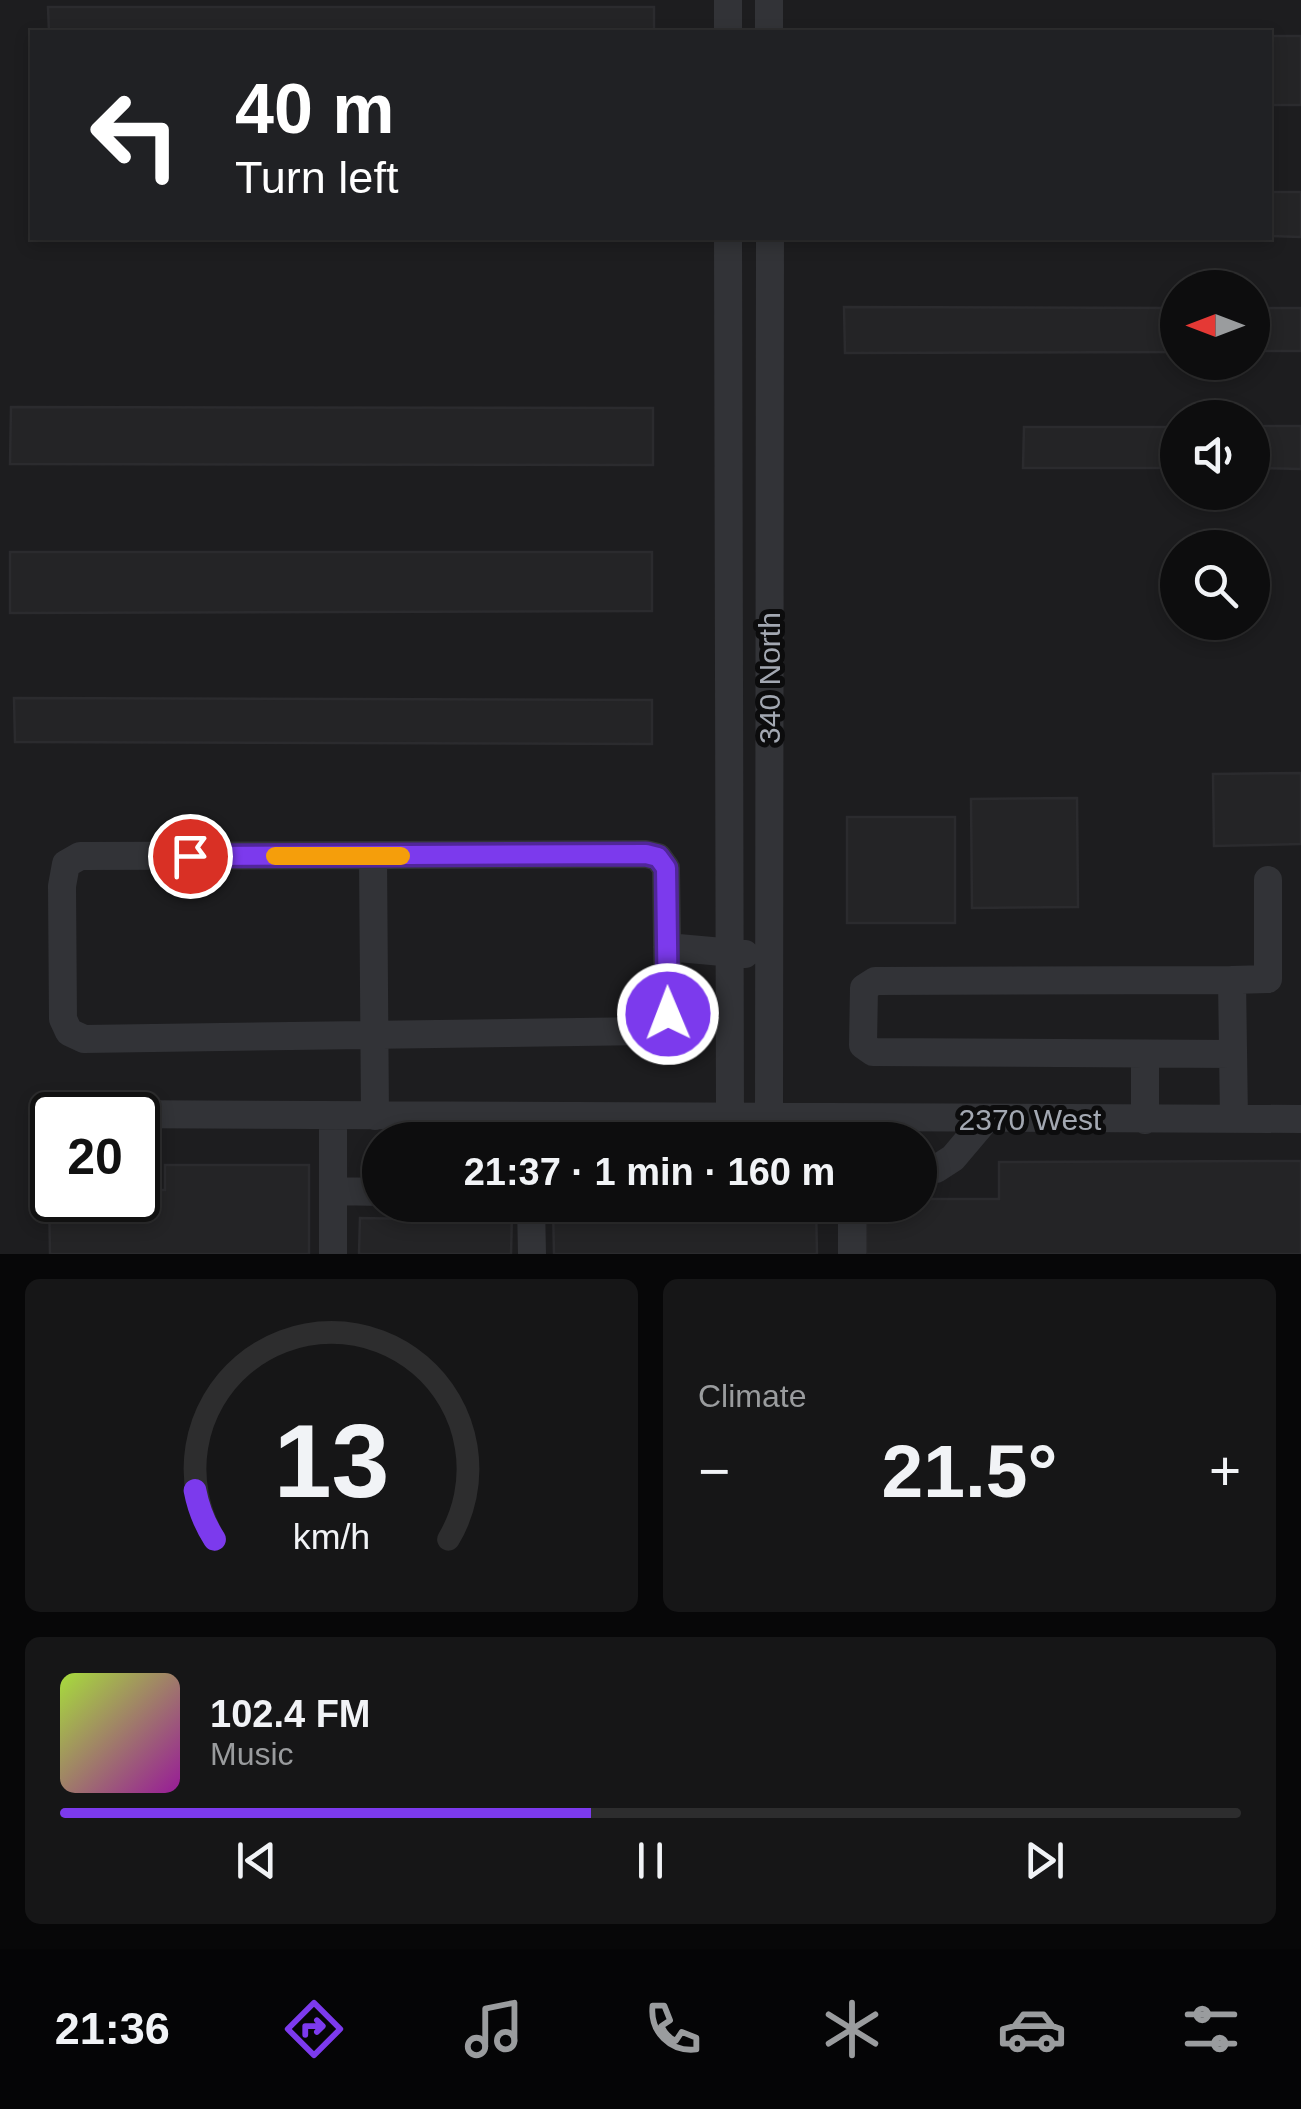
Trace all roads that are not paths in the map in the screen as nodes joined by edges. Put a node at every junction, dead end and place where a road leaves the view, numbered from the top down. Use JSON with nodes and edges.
{"nodes":[{"id":1,"x":728,"y":0,"type":"edge"},
{"id":2,"x":769,"y":0,"type":"edge"},
{"id":3,"x":728,"y":30,"type":"edge"},
{"id":4,"x":770,"y":30,"type":"edge"},
{"id":5,"x":728,"y":240,"type":"edge"},
{"id":6,"x":770,"y":240,"type":"edge"},
{"id":7,"x":373,"y":856,"type":"junction"},
{"id":8,"x":1268,"y":880,"type":"dead end"},
{"id":9,"x":666,"y":947,"type":"junction"},
{"id":10,"x":730,"y":954,"type":"junction"},
{"id":11,"x":769,"y":954,"type":"junction"},
{"id":12,"x":1232,"y":980,"type":"junction"},
{"id":13,"x":374,"y":1034,"type":"junction"},
{"id":14,"x":1233,"y":1054,"type":"junction"},
{"id":15,"x":1145,"y":1055,"type":"junction"},
{"id":16,"x":160,"y":1115,"type":"edge"},
{"id":17,"x":333,"y":1116,"type":"junction"},
{"id":18,"x":375,"y":1116,"type":"junction"},
{"id":19,"x":730,"y":1118,"type":"junction"},
{"id":20,"x":769,"y":1118,"type":"junction"},
{"id":21,"x":986,"y":1119,"type":"junction"},
{"id":22,"x":1301,"y":1119,"type":"edge"},
{"id":23,"x":1145,"y":1120,"type":"junction"},
{"id":24,"x":1234,"y":1120,"type":"junction"},
{"id":25,"x":454,"y":1122,"type":"edge"},
{"id":26,"x":651,"y":1122,"type":"edge"},
{"id":27,"x":799,"y":1122,"type":"edge"},
{"id":28,"x":937,"y":1123,"type":"edge"},
{"id":29,"x":937,"y":1168,"type":"edge"},
{"id":30,"x":333,"y":1191,"type":"junction"},
{"id":31,"x":362,"y":1192,"type":"edge"},
{"id":32,"x":531,"y":1222,"type":"edge"},
{"id":33,"x":852,"y":1222,"type":"edge"},
{"id":34,"x":333,"y":1254,"type":"edge"},
{"id":35,"x":532,"y":1254,"type":"edge"},
{"id":36,"x":852,"y":1254,"type":"edge"}],
"edges":[{"from":1,"to":3,"type":"street"},
{"from":2,"to":4,"type":"street"},
{"from":5,"to":10,"type":"street","name":"340 North"},
{"from":6,"to":11,"type":"street","name":"340 North"},
{"from":7,"to":9,"type":"street"},
{"from":7,"to":13,"type":"street"},
{"from":7,"to":13,"type":"street"},
{"from":8,"to":12,"type":"street"},
{"from":9,"to":10,"type":"street"},
{"from":9,"to":13,"type":"street"},
{"from":10,"to":11,"type":"street"},
{"from":10,"to":19,"type":"street","name":"340 North"},
{"from":11,"to":20,"type":"street","name":"340 North"},
{"from":12,"to":14,"type":"street"},
{"from":12,"to":15,"type":"street"},
{"from":13,"to":18,"type":"street"},
{"from":14,"to":15,"type":"street"},
{"from":14,"to":24,"type":"street"},
{"from":15,"to":23,"type":"street"},
{"from":16,"to":17,"type":"street","name":"2370 West"},
{"from":17,"to":18,"type":"street","name":"2370 West"},
{"from":17,"to":30,"type":"street"},
{"from":18,"to":25,"type":"street","name":"2370 West"},
{"from":19,"to":20,"type":"street","name":"2370 West"},
{"from":19,"to":26,"type":"street","name":"2370 West"},
{"from":20,"to":27,"type":"street","name":"2370 West"},
{"from":21,"to":23,"type":"street","name":"2370 West"},
{"from":21,"to":28,"type":"street","name":"2370 West"},
{"from":21,"to":29,"type":"street"},
{"from":22,"to":24,"type":"street","name":"2370 West"},
{"from":23,"to":24,"type":"street","name":"2370 West"},
{"from":30,"to":31,"type":"street"},
{"from":30,"to":34,"type":"street"},
{"from":32,"to":35,"type":"street"},
{"from":33,"to":36,"type":"street"}]}
